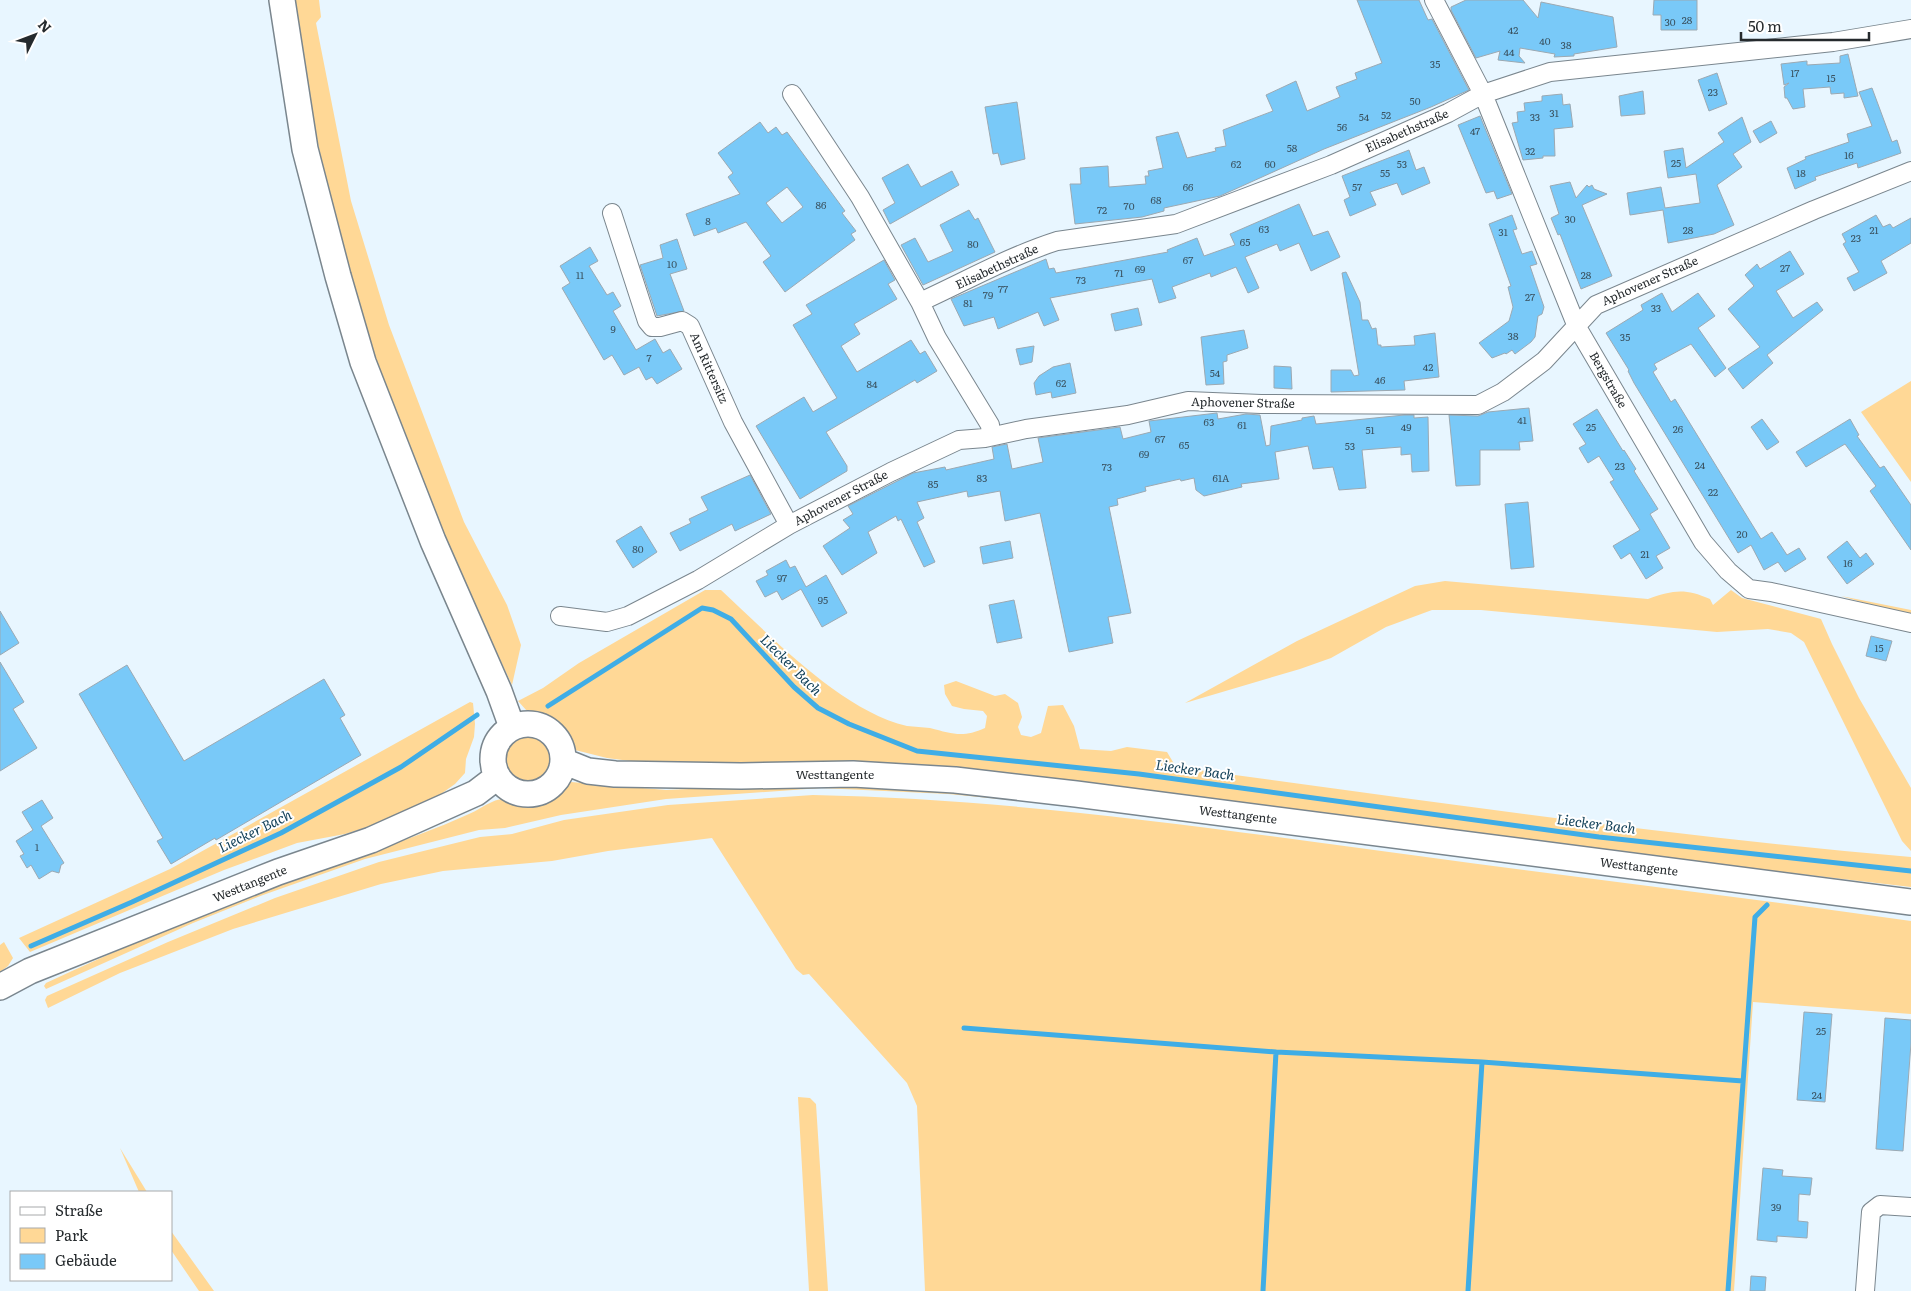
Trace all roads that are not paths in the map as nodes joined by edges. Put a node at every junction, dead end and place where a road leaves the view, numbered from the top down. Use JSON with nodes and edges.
{"nodes":[{"id":1,"x":282,"y":0,"type":"edge"},
{"id":2,"x":1434,"y":0,"type":"edge"},
{"id":3,"x":1911,"y":29,"type":"edge"},
{"id":4,"x":792,"y":94,"type":"dead end"},
{"id":5,"x":1482,"y":94,"type":"junction"},
{"id":6,"x":1911,"y":171,"type":"edge"},
{"id":7,"x":612,"y":214,"type":"dead end"},
{"id":8,"x":920,"y":302,"type":"junction"},
{"id":9,"x":1577,"y":327,"type":"junction"},
{"id":10,"x":991,"y":436,"type":"junction"},
{"id":11,"x":789,"y":525,"type":"junction"},
{"id":12,"x":560,"y":616,"type":"dead end"},
{"id":13,"x":1911,"y":623,"type":"edge"},
{"id":14,"x":512,"y":727,"type":"junction"},
{"id":15,"x":563,"y":761,"type":"junction"},
{"id":16,"x":497,"y":776,"type":"junction"},
{"id":17,"x":1911,"y":902,"type":"edge"},
{"id":18,"x":0,"y":987,"type":"edge"},
{"id":19,"x":1911,"y":1208,"type":"edge"},
{"id":20,"x":1865,"y":1291,"type":"edge"}],
"edges":[{"from":1,"to":14,"type":"main road"},
{"from":2,"to":5,"type":"street","name":"Bergstraße"},
{"from":3,"to":5,"type":"street","name":"Elisabethstraße"},
{"from":4,"to":8,"type":"street"},
{"from":5,"to":8,"type":"street","name":"Elisabethstraße"},
{"from":5,"to":9,"type":"street","name":"Bergstraße"},
{"from":6,"to":9,"type":"street","name":"Aphovener Straße"},
{"from":7,"to":11,"type":"street","name":"Am Rittersitz"},
{"from":8,"to":10,"type":"street"},
{"from":9,"to":10,"type":"street","name":"Aphovener Straße"},
{"from":9,"to":13,"type":"street","name":"Bergstraße"},
{"from":10,"to":11,"type":"street","name":"Aphovener Straße"},
{"from":11,"to":12,"type":"street","name":"Aphovener Straße"},
{"from":14,"to":15,"type":"main road"},
{"from":14,"to":16,"type":"main road"},
{"from":15,"to":16,"type":"main road"},
{"from":15,"to":17,"type":"main road","name":"Westtangente"},
{"from":16,"to":18,"type":"main road","name":"Westtangente"},
{"from":19,"to":20,"type":"street"}]}
